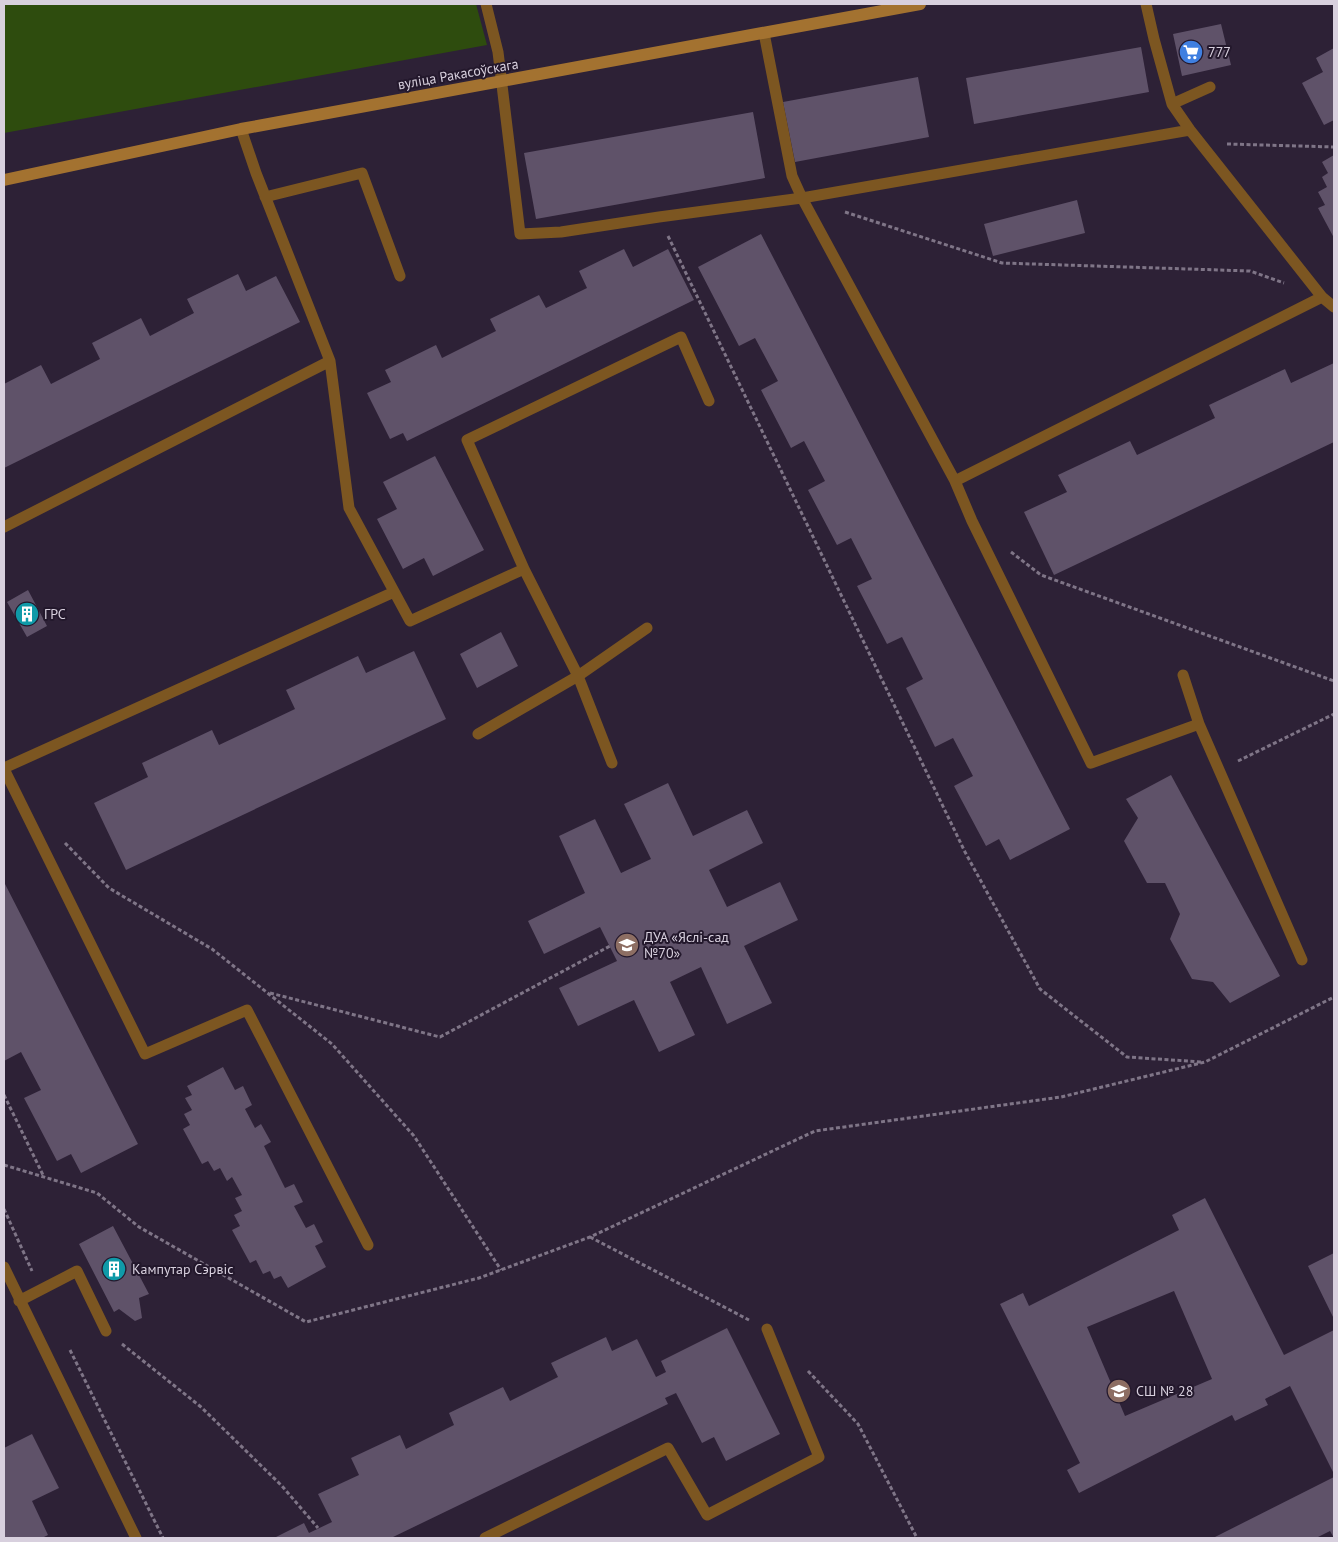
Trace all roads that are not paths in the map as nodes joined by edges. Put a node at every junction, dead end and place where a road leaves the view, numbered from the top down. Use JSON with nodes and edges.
{"nodes":[{"id":1,"x":486,"y":4,"type":"edge"},
{"id":2,"x":920,"y":4,"type":"edge"},
{"id":3,"x":1146,"y":4,"type":"edge"},
{"id":4,"x":764,"y":33,"type":"junction"},
{"id":5,"x":502,"y":81,"type":"junction"},
{"id":6,"x":1210,"y":87,"type":"dead end"},
{"id":7,"x":1172,"y":104,"type":"junction"},
{"id":8,"x":241,"y":129,"type":"junction"},
{"id":9,"x":1190,"y":130,"type":"junction"},
{"id":10,"x":4,"y":180,"type":"edge"},
{"id":11,"x":265,"y":197,"type":"junction"},
{"id":12,"x":802,"y":198,"type":"junction"},
{"id":13,"x":400,"y":276,"type":"dead end"},
{"id":14,"x":1322,"y":297,"type":"junction"},
{"id":15,"x":1334,"y":306,"type":"edge"},
{"id":16,"x":330,"y":361,"type":"junction"},
{"id":17,"x":709,"y":401,"type":"dead end"},
{"id":18,"x":955,"y":481,"type":"junction"},
{"id":19,"x":4,"y":527,"type":"edge"},
{"id":20,"x":524,"y":570,"type":"junction"},
{"id":21,"x":394,"y":592,"type":"junction"},
{"id":22,"x":647,"y":628,"type":"dead end"},
{"id":23,"x":1183,"y":675,"type":"dead end"},
{"id":24,"x":578,"y":676,"type":"junction"},
{"id":25,"x":1199,"y":724,"type":"junction"},
{"id":26,"x":478,"y":734,"type":"dead end"},
{"id":27,"x":612,"y":763,"type":"dead end"},
{"id":28,"x":4,"y":769,"type":"edge"},
{"id":29,"x":1302,"y":960,"type":"dead end"},
{"id":30,"x":368,"y":1245,"type":"dead end"},
{"id":31,"x":4,"y":1267,"type":"edge"},
{"id":32,"x":19,"y":1301,"type":"junction"},
{"id":33,"x":767,"y":1329,"type":"dead end"},
{"id":34,"x":106,"y":1331,"type":"road end"},
{"id":35,"x":136,"y":1538,"type":"edge"},
{"id":36,"x":485,"y":1538,"type":"edge"}],
"edges":[{"from":1,"to":5,"type":"lane"},
{"from":2,"to":4,"type":"main road","name":"вуліца Ракасоўскага"},
{"from":3,"to":7,"type":"lane"},
{"from":4,"to":5,"type":"main road","name":"вуліца Ракасоўскага"},
{"from":4,"to":12,"type":"lane"},
{"from":5,"to":8,"type":"main road","name":"вуліца Ракасоўскага"},
{"from":5,"to":12,"type":"lane"},
{"from":6,"to":7,"type":"lane"},
{"from":7,"to":9,"type":"lane"},
{"from":8,"to":10,"type":"main road","name":"вуліца Ракасоўскага"},
{"from":8,"to":11,"type":"lane"},
{"from":9,"to":12,"type":"lane"},
{"from":9,"to":14,"type":"lane"},
{"from":11,"to":13,"type":"lane"},
{"from":11,"to":16,"type":"lane"},
{"from":12,"to":18,"type":"lane"},
{"from":14,"to":15,"type":"lane"},
{"from":14,"to":18,"type":"lane"},
{"from":16,"to":19,"type":"lane"},
{"from":16,"to":21,"type":"lane"},
{"from":17,"to":20,"type":"lane"},
{"from":18,"to":25,"type":"lane"},
{"from":20,"to":21,"type":"lane"},
{"from":20,"to":24,"type":"lane"},
{"from":21,"to":28,"type":"lane"},
{"from":22,"to":24,"type":"lane"},
{"from":23,"to":25,"type":"lane"},
{"from":24,"to":26,"type":"lane"},
{"from":24,"to":27,"type":"lane"},
{"from":25,"to":29,"type":"lane"},
{"from":28,"to":30,"type":"lane"},
{"from":31,"to":32,"type":"lane"},
{"from":32,"to":34,"type":"lane"},
{"from":32,"to":35,"type":"lane"},
{"from":33,"to":36,"type":"lane"}]}
